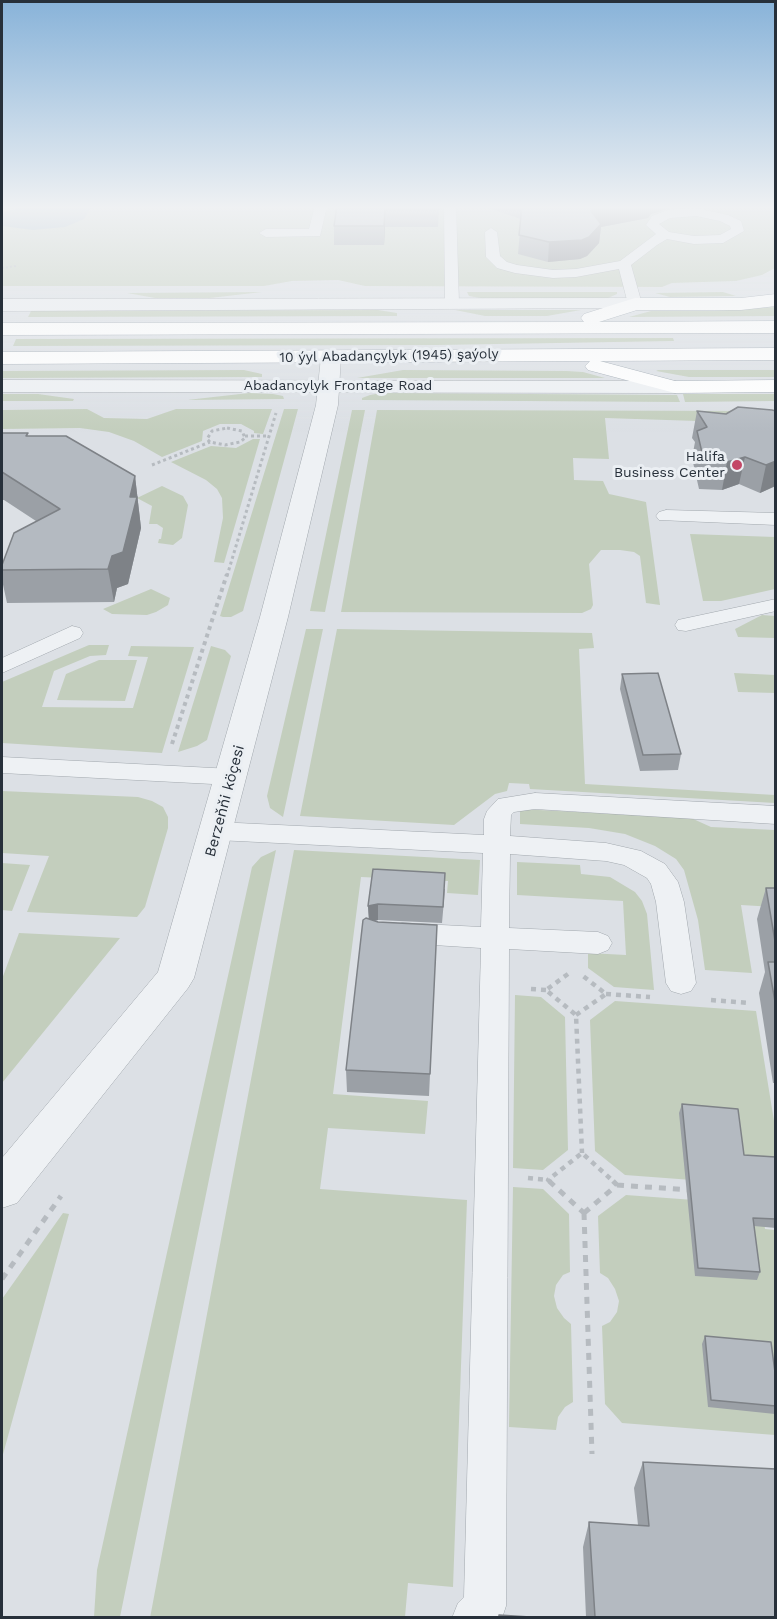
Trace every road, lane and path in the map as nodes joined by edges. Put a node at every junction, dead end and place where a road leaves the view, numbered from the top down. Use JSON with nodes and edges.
{"nodes":[{"id":1,"x":452,"y":282,"type":"edge"},
{"id":2,"x":629,"y":282,"type":"edge"},
{"id":3,"x":776,"y":300,"type":"edge"},
{"id":4,"x":452,"y":303,"type":"junction"},
{"id":5,"x":394,"y":304,"type":"junction"},
{"id":6,"x":635,"y":304,"type":"junction"},
{"id":7,"x":2,"y":305,"type":"edge"},
{"id":8,"x":490,"y":327,"type":"junction"},
{"id":9,"x":560,"y":327,"type":"junction"},
{"id":10,"x":776,"y":327,"type":"edge"},
{"id":11,"x":2,"y":328,"type":"edge"},
{"id":12,"x":546,"y":354,"type":"junction"},
{"id":13,"x":776,"y":354,"type":"edge"},
{"id":14,"x":2,"y":358,"type":"edge"},
{"id":15,"x":330,"y":371,"type":"junction"},
{"id":16,"x":2,"y":386,"type":"edge"},
{"id":17,"x":776,"y":386,"type":"edge"},
{"id":18,"x":675,"y":387,"type":"junction"},
{"id":19,"x":278,"y":405,"type":"dead end"},
{"id":20,"x":245,"y":436,"type":"junction"},
{"id":21,"x":267,"y":436,"type":"junction"},
{"id":22,"x":210,"y":442,"type":"junction"},
{"id":23,"x":152,"y":465,"type":"dead end"},
{"id":24,"x":666,"y":516,"type":"dead end"},
{"id":25,"x":776,"y":519,"type":"edge"},
{"id":26,"x":776,"y":605,"type":"edge"},
{"id":27,"x":686,"y":625,"type":"dead end"},
{"id":28,"x":72,"y":633,"type":"dead end"},
{"id":29,"x":2,"y":666,"type":"edge"},
{"id":30,"x":169,"y":753,"type":"dead end"},
{"id":31,"x":2,"y":765,"type":"edge"},
{"id":32,"x":232,"y":777,"type":"junction"},
{"id":33,"x":776,"y":815,"type":"edge"},
{"id":34,"x":218,"y":831,"type":"junction"},
{"id":35,"x":497,"y":844,"type":"junction"},
{"id":36,"x":378,"y":932,"type":"edge"},
{"id":37,"x":495,"y":938,"type":"junction"},
{"id":38,"x":598,"y":943,"type":"dead end"},
{"id":39,"x":681,"y":983,"type":"dead end"},
{"id":40,"x":576,"y":1015,"type":"junction"},
{"id":41,"x":582,"y":1153,"type":"junction"},
{"id":42,"x":617,"y":1185,"type":"junction"},
{"id":43,"x":2,"y":1189,"type":"edge"},
{"id":44,"x":699,"y":1191,"type":"edge"},
{"id":45,"x":61,"y":1196,"type":"dead end"},
{"id":46,"x":584,"y":1213,"type":"junction"},
{"id":47,"x":2,"y":1279,"type":"edge"},
{"id":48,"x":592,"y":1454,"type":"dead end"},
{"id":49,"x":473,"y":1617,"type":"edge"}],
"edges":[{"from":1,"to":4,"type":"lane"},
{"from":2,"to":6,"type":"lane"},
{"from":3,"to":6,"type":"main road"},
{"from":4,"to":5,"type":"street"},
{"from":4,"to":6,"type":"street"},
{"from":5,"to":7,"type":"street"},
{"from":5,"to":8,"type":"main road"},
{"from":6,"to":9,"type":"main road"},
{"from":8,"to":9,"type":"main road","name":"10 ýyl Abadançylyk (1945) şaýoly"},
{"from":8,"to":11,"type":"main road","name":"10 ýyl Abadançylyk (1945) şaýoly"},
{"from":9,"to":10,"type":"main road","name":"10 ýyl Abadançylyk (1945) şaýoly"},
{"from":12,"to":13,"type":"main road","name":"10 ýyl Abadançylyk (1945) şaýoly"},
{"from":12,"to":15,"type":"main road","name":"10 ýyl Abadançylyk (1945) şaýoly"},
{"from":12,"to":18,"type":"main road"},
{"from":14,"to":15,"type":"main road","name":"10 ýyl Abadançylyk (1945) şaýoly"},
{"from":15,"to":16,"type":"street","name":"Abadancylyk Frontage Road"},
{"from":15,"to":18,"type":"street","name":"Abadancylyk Frontage Road"},
{"from":15,"to":32,"type":"street","name":"Berzeňňi köçesi"},
{"from":17,"to":18,"type":"main road"},
{"from":19,"to":21,"type":"path"},
{"from":20,"to":21,"type":"path"},
{"from":20,"to":22,"type":"path"},
{"from":20,"to":22,"type":"path"},
{"from":21,"to":30,"type":"path"},
{"from":22,"to":23,"type":"path"},
{"from":24,"to":25,"type":"lane"},
{"from":26,"to":27,"type":"lane"},
{"from":28,"to":29,"type":"lane"},
{"from":31,"to":32,"type":"lane"},
{"from":32,"to":34,"type":"street","name":"Berzeňňi köçesi"},
{"from":33,"to":35,"type":"lane"},
{"from":34,"to":35,"type":"lane"},
{"from":34,"to":43,"type":"street","name":"Berzeňňi köçesi"},
{"from":35,"to":37,"type":"lane"},
{"from":35,"to":39,"type":"lane"},
{"from":36,"to":37,"type":"lane"},
{"from":37,"to":38,"type":"lane"},
{"from":37,"to":49,"type":"lane"},
{"from":40,"to":40,"type":"path"},
{"from":40,"to":41,"type":"path"},
{"from":41,"to":42,"type":"path"},
{"from":41,"to":46,"type":"path"},
{"from":42,"to":44,"type":"path"},
{"from":42,"to":46,"type":"path"},
{"from":45,"to":47,"type":"path"},
{"from":46,"to":48,"type":"path"}]}
